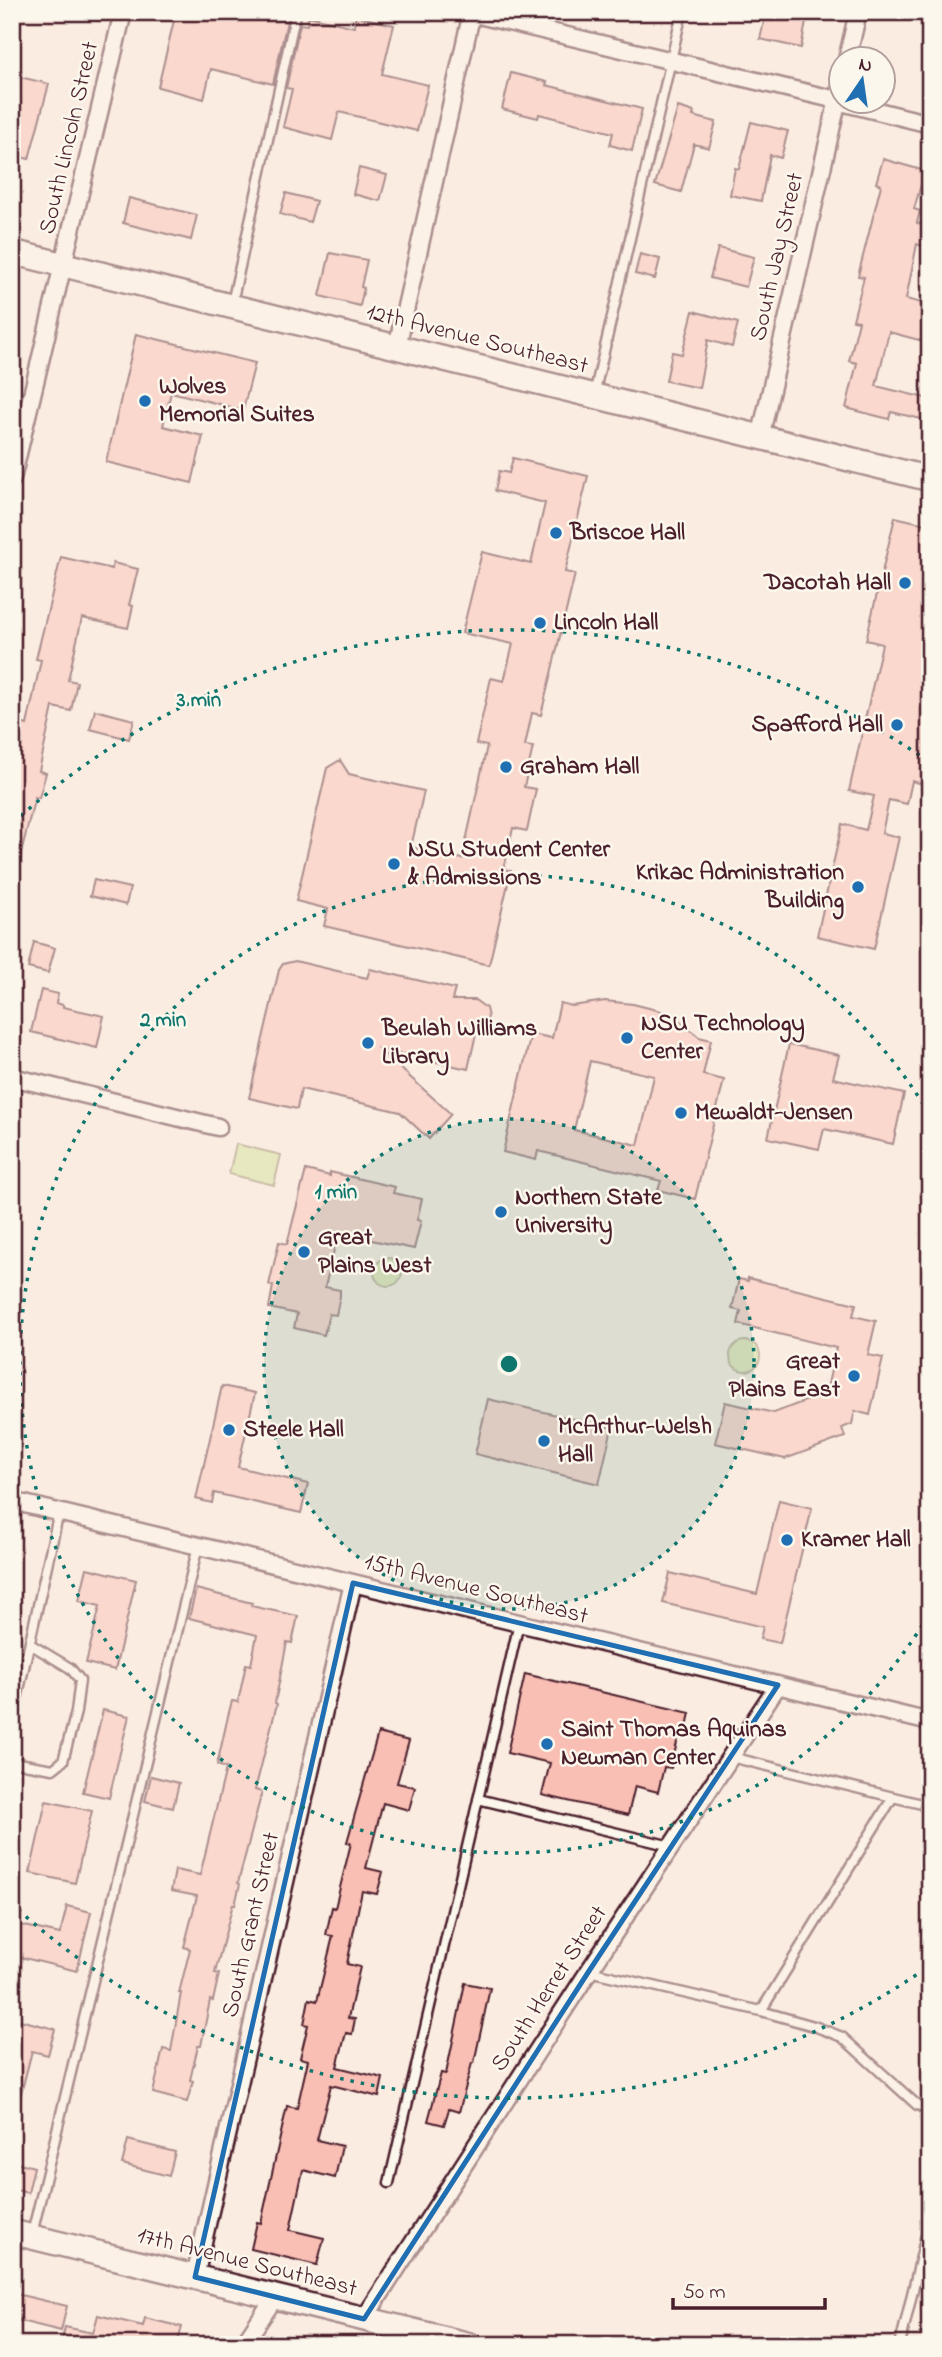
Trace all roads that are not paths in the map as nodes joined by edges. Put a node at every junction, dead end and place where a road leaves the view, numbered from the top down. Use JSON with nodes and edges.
{"nodes":[{"id":1,"x":123,"y":12,"type":"edge"},
{"id":2,"x":296,"y":12,"type":"edge"},
{"id":3,"x":682,"y":12,"type":"edge"},
{"id":4,"x":858,"y":12,"type":"edge"},
{"id":5,"x":470,"y":13,"type":"edge"},
{"id":6,"x":850,"y":46,"type":"edge"},
{"id":7,"x":671,"y":61,"type":"junction"},
{"id":8,"x":827,"y":94,"type":"edge"},
{"id":9,"x":897,"y":114,"type":"edge"},
{"id":10,"x":836,"y":116,"type":"edge"},
{"id":11,"x":930,"y":124,"type":"edge"},
{"id":12,"x":12,"y":252,"type":"edge"},
{"id":13,"x":63,"y":264,"type":"junction"},
{"id":14,"x":232,"y":307,"type":"junction"},
{"id":15,"x":397,"y":347,"type":"junction"},
{"id":16,"x":594,"y":397,"type":"junction"},
{"id":17,"x":760,"y":438,"type":"junction"},
{"id":18,"x":929,"y":476,"type":"edge"},
{"id":19,"x":12,"y":479,"type":"edge"},
{"id":20,"x":12,"y":1077,"type":"edge"},
{"id":21,"x":218,"y":1127,"type":"dead end"},
{"id":22,"x":12,"y":1501,"type":"edge"},
{"id":23,"x":59,"y":1512,"type":"junction"},
{"id":24,"x":198,"y":1546,"type":"junction"},
{"id":25,"x":353,"y":1583,"type":"junction"},
{"id":26,"x":519,"y":1623,"type":"junction"},
{"id":27,"x":30,"y":1644,"type":"junction"},
{"id":28,"x":778,"y":1685,"type":"junction"},
{"id":29,"x":12,"y":1721,"type":"edge"},
{"id":30,"x":930,"y":1722,"type":"edge"},
{"id":31,"x":731,"y":1757,"type":"junction"},
{"id":32,"x":12,"y":1762,"type":"edge"},
{"id":33,"x":893,"y":1797,"type":"junction"},
{"id":34,"x":478,"y":1799,"type":"junction"},
{"id":35,"x":930,"y":1806,"type":"edge"},
{"id":36,"x":671,"y":1846,"type":"junction"},
{"id":37,"x":589,"y":1970,"type":"junction"},
{"id":38,"x":761,"y":2011,"type":"junction"},
{"id":39,"x":849,"y":2027,"type":"dead end"},
{"id":40,"x":842,"y":2037,"type":"junction"},
{"id":41,"x":930,"y":2109,"type":"edge"},
{"id":42,"x":389,"y":2183,"type":"dead end"},
{"id":43,"x":930,"y":2218,"type":"edge"},
{"id":44,"x":22,"y":2234,"type":"edge"},
{"id":45,"x":195,"y":2277,"type":"junction"},
{"id":46,"x":275,"y":2297,"type":"junction"},
{"id":47,"x":364,"y":2319,"type":"junction"},
{"id":48,"x":434,"y":2340,"type":"edge"},
{"id":49,"x":243,"y":2345,"type":"edge"},
{"id":50,"x":470,"y":2345,"type":"edge"},
{"id":51,"x":900,"y":2345,"type":"edge"}],
"edges":[{"from":1,"to":13,"type":"street","name":"South Lincoln Street"},
{"from":2,"to":14,"type":"lane"},
{"from":3,"to":7,"type":"lane"},
{"from":4,"to":6,"type":"street"},
{"from":5,"to":7,"type":"street"},
{"from":5,"to":15,"type":"street"},
{"from":7,"to":8,"type":"street"},
{"from":7,"to":16,"type":"lane"},
{"from":9,"to":11,"type":"street"},
{"from":10,"to":17,"type":"street","name":"South Jay Street"},
{"from":12,"to":13,"type":"street","name":"12th Avenue Southeast"},
{"from":13,"to":14,"type":"street","name":"12th Avenue Southeast"},
{"from":13,"to":19,"type":"street","name":"South Lincoln Street"},
{"from":14,"to":15,"type":"street","name":"12th Avenue Southeast"},
{"from":15,"to":16,"type":"street","name":"12th Avenue Southeast"},
{"from":16,"to":17,"type":"street","name":"12th Avenue Southeast"},
{"from":17,"to":18,"type":"street","name":"12th Avenue Southeast"},
{"from":20,"to":21,"type":"street"},
{"from":22,"to":23,"type":"street","name":"15th Avenue Southeast"},
{"from":23,"to":24,"type":"street","name":"15th Avenue Southeast"},
{"from":23,"to":27,"type":"lane"},
{"from":24,"to":25,"type":"street","name":"15th Avenue Southeast"},
{"from":24,"to":44,"type":"lane"},
{"from":25,"to":26,"type":"street","name":"15th Avenue Southeast"},
{"from":25,"to":45,"type":"street","name":"South Grant Street"},
{"from":26,"to":28,"type":"street","name":"15th Avenue Southeast"},
{"from":26,"to":34,"type":"lane"},
{"from":27,"to":29,"type":"lane"},
{"from":27,"to":32,"type":"lane"},
{"from":28,"to":30,"type":"street","name":"15th Avenue Southeast"},
{"from":28,"to":31,"type":"street","name":"South Herret Street"},
{"from":31,"to":33,"type":"lane"},
{"from":31,"to":36,"type":"street","name":"South Herret Street"},
{"from":33,"to":35,"type":"lane"},
{"from":33,"to":38,"type":"lane"},
{"from":34,"to":36,"type":"lane"},
{"from":34,"to":42,"type":"lane"},
{"from":36,"to":37,"type":"street","name":"South Herret Street"},
{"from":37,"to":38,"type":"lane"},
{"from":37,"to":47,"type":"street","name":"South Herret Street"},
{"from":38,"to":40,"type":"lane"},
{"from":39,"to":40,"type":"lane"},
{"from":40,"to":41,"type":"lane"},
{"from":43,"to":51,"type":"lane"},
{"from":44,"to":45,"type":"street","name":"17th Avenue Southeast"},
{"from":45,"to":46,"type":"street","name":"17th Avenue Southeast"},
{"from":46,"to":47,"type":"street","name":"17th Avenue Southeast"},
{"from":46,"to":49,"type":"street"},
{"from":47,"to":48,"type":"street","name":"17th Avenue Southeast"},
{"from":48,"to":50,"type":"street","name":"17th Avenue Southeast"}]}
